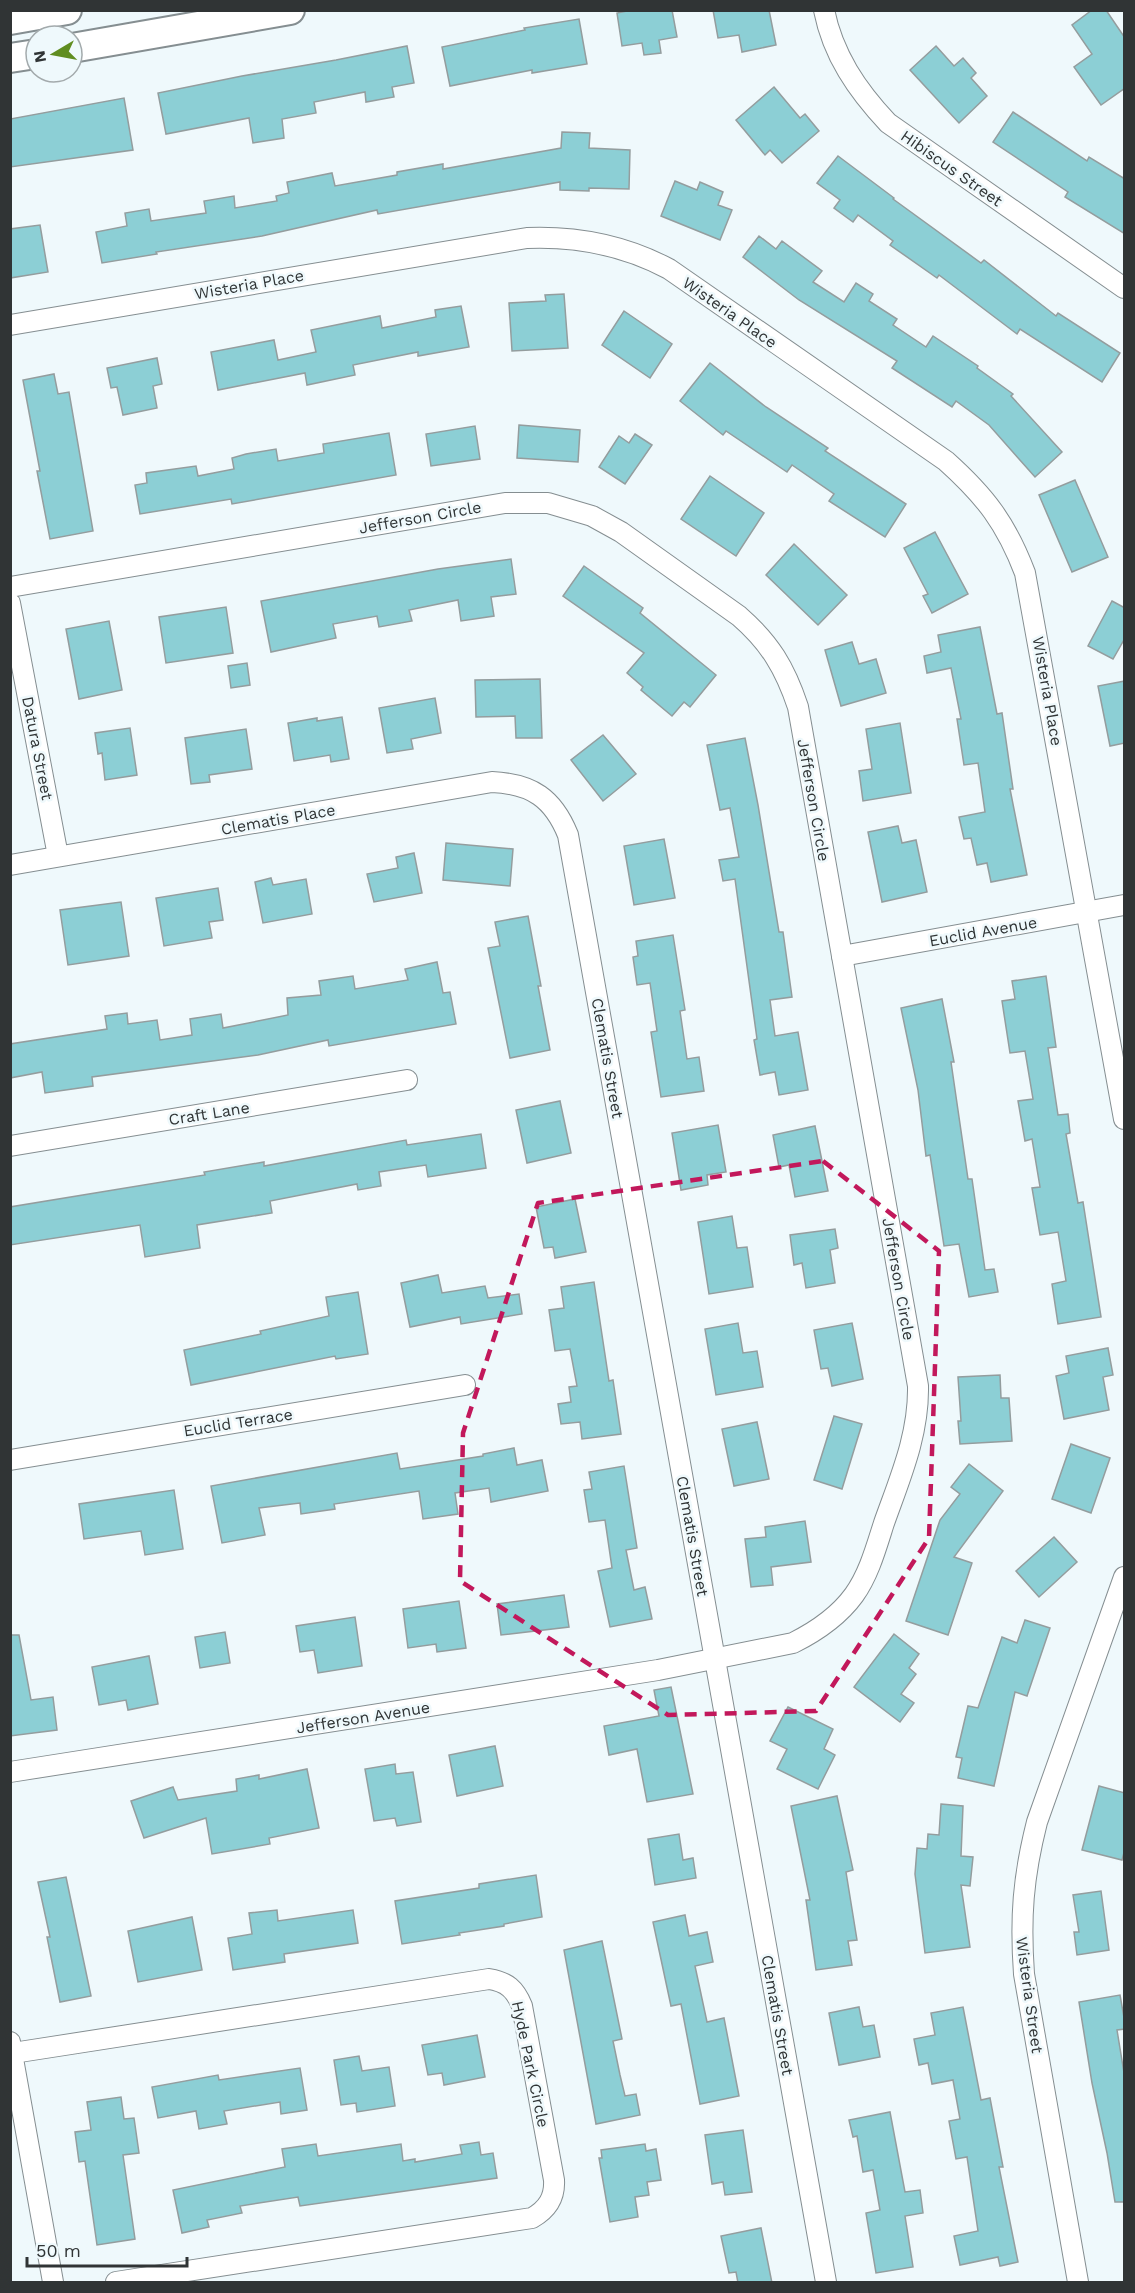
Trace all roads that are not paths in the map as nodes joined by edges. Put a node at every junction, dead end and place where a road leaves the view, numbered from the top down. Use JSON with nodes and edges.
{"nodes":[{"id":1,"x":67,"y":10,"type":"edge"},
{"id":2,"x":290,"y":10,"type":"edge"},
{"id":3,"x":824,"y":10,"type":"edge"},
{"id":4,"x":18,"y":16,"type":"edge"},
{"id":5,"x":84,"y":46,"type":"edge"},
{"id":6,"x":1125,"y":288,"type":"edge"},
{"id":7,"x":10,"y":325,"type":"edge"},
{"id":8,"x":10,"y":586,"type":"edge"},
{"id":9,"x":10,"y":603,"type":"edge"},
{"id":10,"x":543,"y":798,"type":"joint"},
{"id":11,"x":58,"y":856,"type":"junction"},
{"id":12,"x":10,"y":865,"type":"edge"},
{"id":13,"x":1125,"y":905,"type":"edge"},
{"id":14,"x":1088,"y":912,"type":"junction"},
{"id":15,"x":842,"y":956,"type":"junction"},
{"id":16,"x":407,"y":1080,"type":"dead end"},
{"id":17,"x":1125,"y":1119,"type":"edge"},
{"id":18,"x":10,"y":1146,"type":"edge"},
{"id":19,"x":465,"y":1385,"type":"dead end"},
{"id":20,"x":10,"y":1460,"type":"edge"},
{"id":21,"x":1125,"y":1576,"type":"edge"},
{"id":22,"x":715,"y":1659,"type":"junction"},
{"id":23,"x":10,"y":1772,"type":"edge"},
{"id":24,"x":12,"y":2047,"type":"edge"},
{"id":25,"x":53,"y":2283,"type":"edge"},
{"id":26,"x":116,"y":2283,"type":"edge"},
{"id":27,"x":826,"y":2283,"type":"edge"},
{"id":28,"x":1078,"y":2283,"type":"edge"}],
"edges":[{"from":1,"to":4,"type":"main road"},
{"from":2,"to":5,"type":"main road"},
{"from":3,"to":6,"type":"street","name":"Hibiscus Street"},
{"from":7,"to":14,"type":"street","name":"Wisteria Place"},
{"from":8,"to":15,"type":"street","name":"Jefferson Circle"},
{"from":9,"to":11,"type":"street","name":"Datura Street"},
{"from":10,"to":11,"type":"street","name":"Clematis Place"},
{"from":10,"to":22,"type":"street","name":"Clematis Street"},
{"from":11,"to":12,"type":"street","name":"Clematis Place"},
{"from":13,"to":14,"type":"street","name":"Euclid Avenue"},
{"from":14,"to":15,"type":"street","name":"Euclid Avenue"},
{"from":14,"to":17,"type":"street"},
{"from":15,"to":22,"type":"street","name":"Jefferson Circle"},
{"from":16,"to":18,"type":"street","name":"Craft Lane"},
{"from":19,"to":20,"type":"street","name":"Euclid Terrace"},
{"from":21,"to":28,"type":"street","name":"Wisteria Street"},
{"from":22,"to":23,"type":"street","name":"Jefferson Avenue"},
{"from":22,"to":27,"type":"street","name":"Clematis Street"},
{"from":24,"to":25,"type":"street"},
{"from":24,"to":26,"type":"street","name":"Hyde Park Circle"}]}
